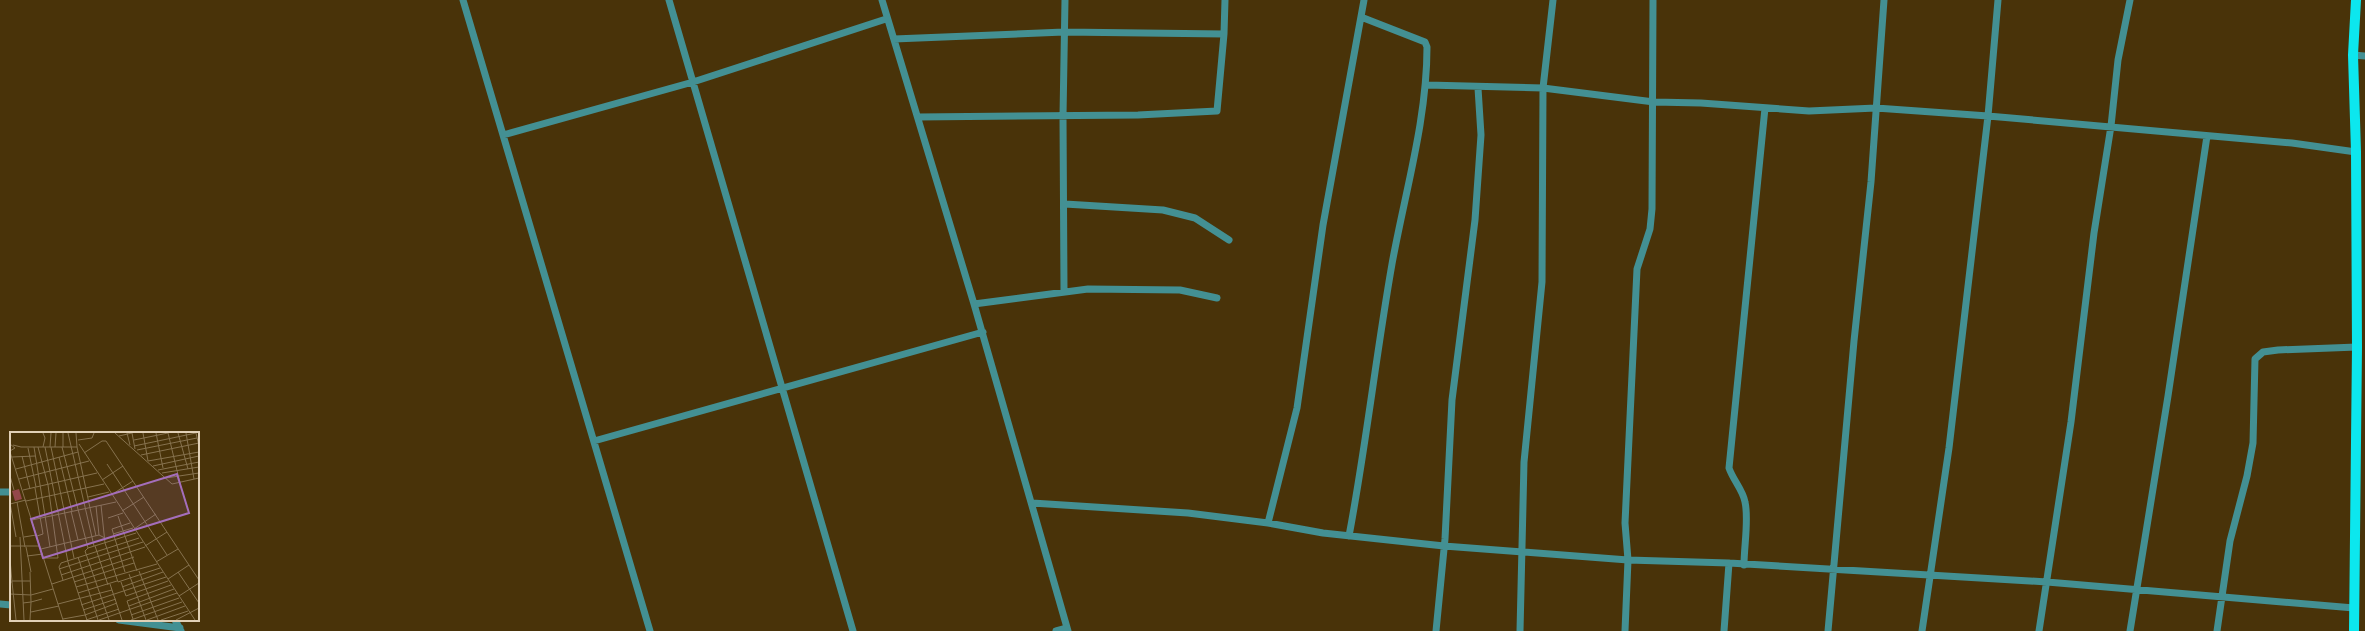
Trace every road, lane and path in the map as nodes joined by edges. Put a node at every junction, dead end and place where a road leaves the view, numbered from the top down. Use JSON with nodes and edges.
{"nodes":[{"id":1,"x":463,"y":0,"type":"edge"},
{"id":2,"x":669,"y":0,"type":"edge"},
{"id":3,"x":882,"y":0,"type":"edge"},
{"id":4,"x":1065,"y":0,"type":"edge"},
{"id":5,"x":1225,"y":0,"type":"edge"},
{"id":6,"x":1364,"y":0,"type":"edge"},
{"id":7,"x":1553,"y":0,"type":"edge"},
{"id":8,"x":1653,"y":0,"type":"edge"},
{"id":9,"x":1884,"y":0,"type":"edge"},
{"id":10,"x":1998,"y":0,"type":"edge"},
{"id":11,"x":2130,"y":0,"type":"edge"},
{"id":12,"x":2356,"y":0,"type":"edge"},
{"id":13,"x":1361,"y":17,"type":"junction"},
{"id":14,"x":886,"y":19,"type":"junction"},
{"id":15,"x":1064,"y":32,"type":"junction"},
{"id":16,"x":1224,"y":34,"type":"junction"},
{"id":17,"x":894,"y":39,"type":"junction"},
{"id":18,"x":2353,"y":56,"type":"junction"},
{"id":19,"x":2365,"y":56,"type":"edge"},
{"id":20,"x":693,"y":82,"type":"junction"},
{"id":21,"x":1427,"y":85,"type":"junction"},
{"id":22,"x":1478,"y":88,"type":"junction"},
{"id":23,"x":1543,"y":88,"type":"junction"},
{"id":24,"x":1654,"y":102,"type":"junction"},
{"id":25,"x":1766,"y":108,"type":"junction"},
{"id":26,"x":1876,"y":108,"type":"junction"},
{"id":27,"x":1063,"y":116,"type":"junction"},
{"id":28,"x":1988,"y":116,"type":"junction"},
{"id":29,"x":918,"y":118,"type":"junction"},
{"id":30,"x":2111,"y":126,"type":"junction"},
{"id":31,"x":503,"y":135,"type":"junction"},
{"id":32,"x":2207,"y":136,"type":"junction"},
{"id":33,"x":2356,"y":152,"type":"junction"},
{"id":34,"x":2361,"y":197,"type":"edge"},
{"id":35,"x":1065,"y":204,"type":"junction"},
{"id":36,"x":1229,"y":240,"type":"dead end"},
{"id":37,"x":1064,"y":290,"type":"junction"},
{"id":38,"x":1217,"y":298,"type":"dead end"},
{"id":39,"x":974,"y":304,"type":"junction"},
{"id":40,"x":982,"y":332,"type":"junction"},
{"id":41,"x":2357,"y":347,"type":"junction"},
{"id":42,"x":2361,"y":379,"type":"edge"},
{"id":43,"x":782,"y":388,"type":"junction"},
{"id":44,"x":594,"y":441,"type":"junction"},
{"id":45,"x":1032,"y":503,"type":"junction"},
{"id":46,"x":1268,"y":523,"type":"junction"},
{"id":47,"x":1348,"y":536,"type":"junction"},
{"id":48,"x":1444,"y":546,"type":"junction"},
{"id":49,"x":1523,"y":550,"type":"junction"},
{"id":50,"x":1628,"y":560,"type":"junction"},
{"id":51,"x":1729,"y":563,"type":"junction"},
{"id":52,"x":1744,"y":565,"type":"junction"},
{"id":53,"x":1834,"y":570,"type":"junction"},
{"id":54,"x":1930,"y":575,"type":"junction"},
{"id":55,"x":2047,"y":582,"type":"junction"},
{"id":56,"x":2136,"y":590,"type":"junction"},
{"id":57,"x":2222,"y":596,"type":"junction"},
{"id":58,"x":0,"y":604,"type":"edge"},
{"id":59,"x":10,"y":605,"type":"edge"},
{"id":60,"x":2354,"y":608,"type":"junction"},
{"id":61,"x":125,"y":621,"type":"edge"},
{"id":62,"x":176,"y":621,"type":"edge"},
{"id":63,"x":1068,"y":629,"type":"edge"},
{"id":64,"x":180,"y":630,"type":"edge"},
{"id":65,"x":650,"y":631,"type":"edge"},
{"id":66,"x":853,"y":631,"type":"edge"},
{"id":67,"x":1056,"y":631,"type":"edge"},
{"id":68,"x":1436,"y":631,"type":"edge"},
{"id":69,"x":1520,"y":631,"type":"edge"},
{"id":70,"x":1625,"y":631,"type":"edge"},
{"id":71,"x":1724,"y":631,"type":"edge"},
{"id":72,"x":1828,"y":631,"type":"edge"},
{"id":73,"x":1922,"y":631,"type":"edge"},
{"id":74,"x":2039,"y":631,"type":"edge"},
{"id":75,"x":2130,"y":631,"type":"edge"},
{"id":76,"x":2217,"y":631,"type":"edge"},
{"id":77,"x":2354,"y":631,"type":"edge"}],
"edges":[{"from":1,"to":31,"type":"street"},
{"from":2,"to":20,"type":"street"},
{"from":3,"to":14,"type":"street"},
{"from":4,"to":15,"type":"street"},
{"from":5,"to":16,"type":"street"},
{"from":6,"to":13,"type":"street"},
{"from":7,"to":23,"type":"street"},
{"from":8,"to":24,"type":"street"},
{"from":9,"to":26,"type":"street"},
{"from":10,"to":28,"type":"street"},
{"from":11,"to":30,"type":"street"},
{"from":12,"to":18,"type":"main road"},
{"from":13,"to":21,"type":"street"},
{"from":13,"to":46,"type":"street"},
{"from":14,"to":17,"type":"street"},
{"from":14,"to":20,"type":"street"},
{"from":15,"to":16,"type":"street"},
{"from":15,"to":17,"type":"street"},
{"from":15,"to":27,"type":"street"},
{"from":16,"to":27,"type":"street"},
{"from":17,"to":29,"type":"street"},
{"from":18,"to":19,"type":"street"},
{"from":18,"to":33,"type":"main road"},
{"from":20,"to":31,"type":"street"},
{"from":20,"to":43,"type":"street"},
{"from":21,"to":22,"type":"street"},
{"from":21,"to":47,"type":"street"},
{"from":22,"to":23,"type":"street"},
{"from":22,"to":48,"type":"street"},
{"from":23,"to":24,"type":"street"},
{"from":23,"to":49,"type":"street"},
{"from":24,"to":25,"type":"street"},
{"from":24,"to":50,"type":"street"},
{"from":25,"to":26,"type":"street"},
{"from":25,"to":52,"type":"street"},
{"from":26,"to":28,"type":"street"},
{"from":26,"to":53,"type":"street"},
{"from":27,"to":29,"type":"street"},
{"from":27,"to":35,"type":"street"},
{"from":28,"to":30,"type":"street"},
{"from":28,"to":54,"type":"street"},
{"from":29,"to":39,"type":"street"},
{"from":30,"to":32,"type":"street"},
{"from":30,"to":55,"type":"street"},
{"from":31,"to":44,"type":"street"},
{"from":32,"to":33,"type":"street"},
{"from":32,"to":56,"type":"street"},
{"from":33,"to":34,"type":"main road"},
{"from":34,"to":41,"type":"main road"},
{"from":35,"to":36,"type":"street"},
{"from":35,"to":37,"type":"street"},
{"from":37,"to":38,"type":"street"},
{"from":37,"to":39,"type":"street"},
{"from":39,"to":40,"type":"street"},
{"from":40,"to":43,"type":"street"},
{"from":40,"to":45,"type":"street"},
{"from":41,"to":42,"type":"main road"},
{"from":41,"to":57,"type":"street"},
{"from":42,"to":60,"type":"main road"},
{"from":43,"to":44,"type":"street"},
{"from":43,"to":66,"type":"street"},
{"from":44,"to":65,"type":"street"},
{"from":45,"to":46,"type":"street"},
{"from":45,"to":63,"type":"street"},
{"from":46,"to":47,"type":"street"},
{"from":47,"to":48,"type":"street"},
{"from":48,"to":49,"type":"street"},
{"from":48,"to":68,"type":"street"},
{"from":49,"to":50,"type":"street"},
{"from":49,"to":69,"type":"street"},
{"from":50,"to":51,"type":"street"},
{"from":50,"to":70,"type":"street"},
{"from":51,"to":52,"type":"street"},
{"from":51,"to":71,"type":"street"},
{"from":52,"to":53,"type":"street"},
{"from":53,"to":54,"type":"street"},
{"from":53,"to":72,"type":"street"},
{"from":54,"to":55,"type":"street"},
{"from":54,"to":73,"type":"street"},
{"from":55,"to":56,"type":"street"},
{"from":55,"to":74,"type":"street"},
{"from":56,"to":57,"type":"street"},
{"from":56,"to":75,"type":"street"},
{"from":57,"to":60,"type":"street"},
{"from":57,"to":76,"type":"street"},
{"from":58,"to":59,"type":"street"},
{"from":60,"to":77,"type":"main road"},
{"from":61,"to":64,"type":"street"},
{"from":62,"to":64,"type":"street"},
{"from":63,"to":67,"type":"street"}]}
